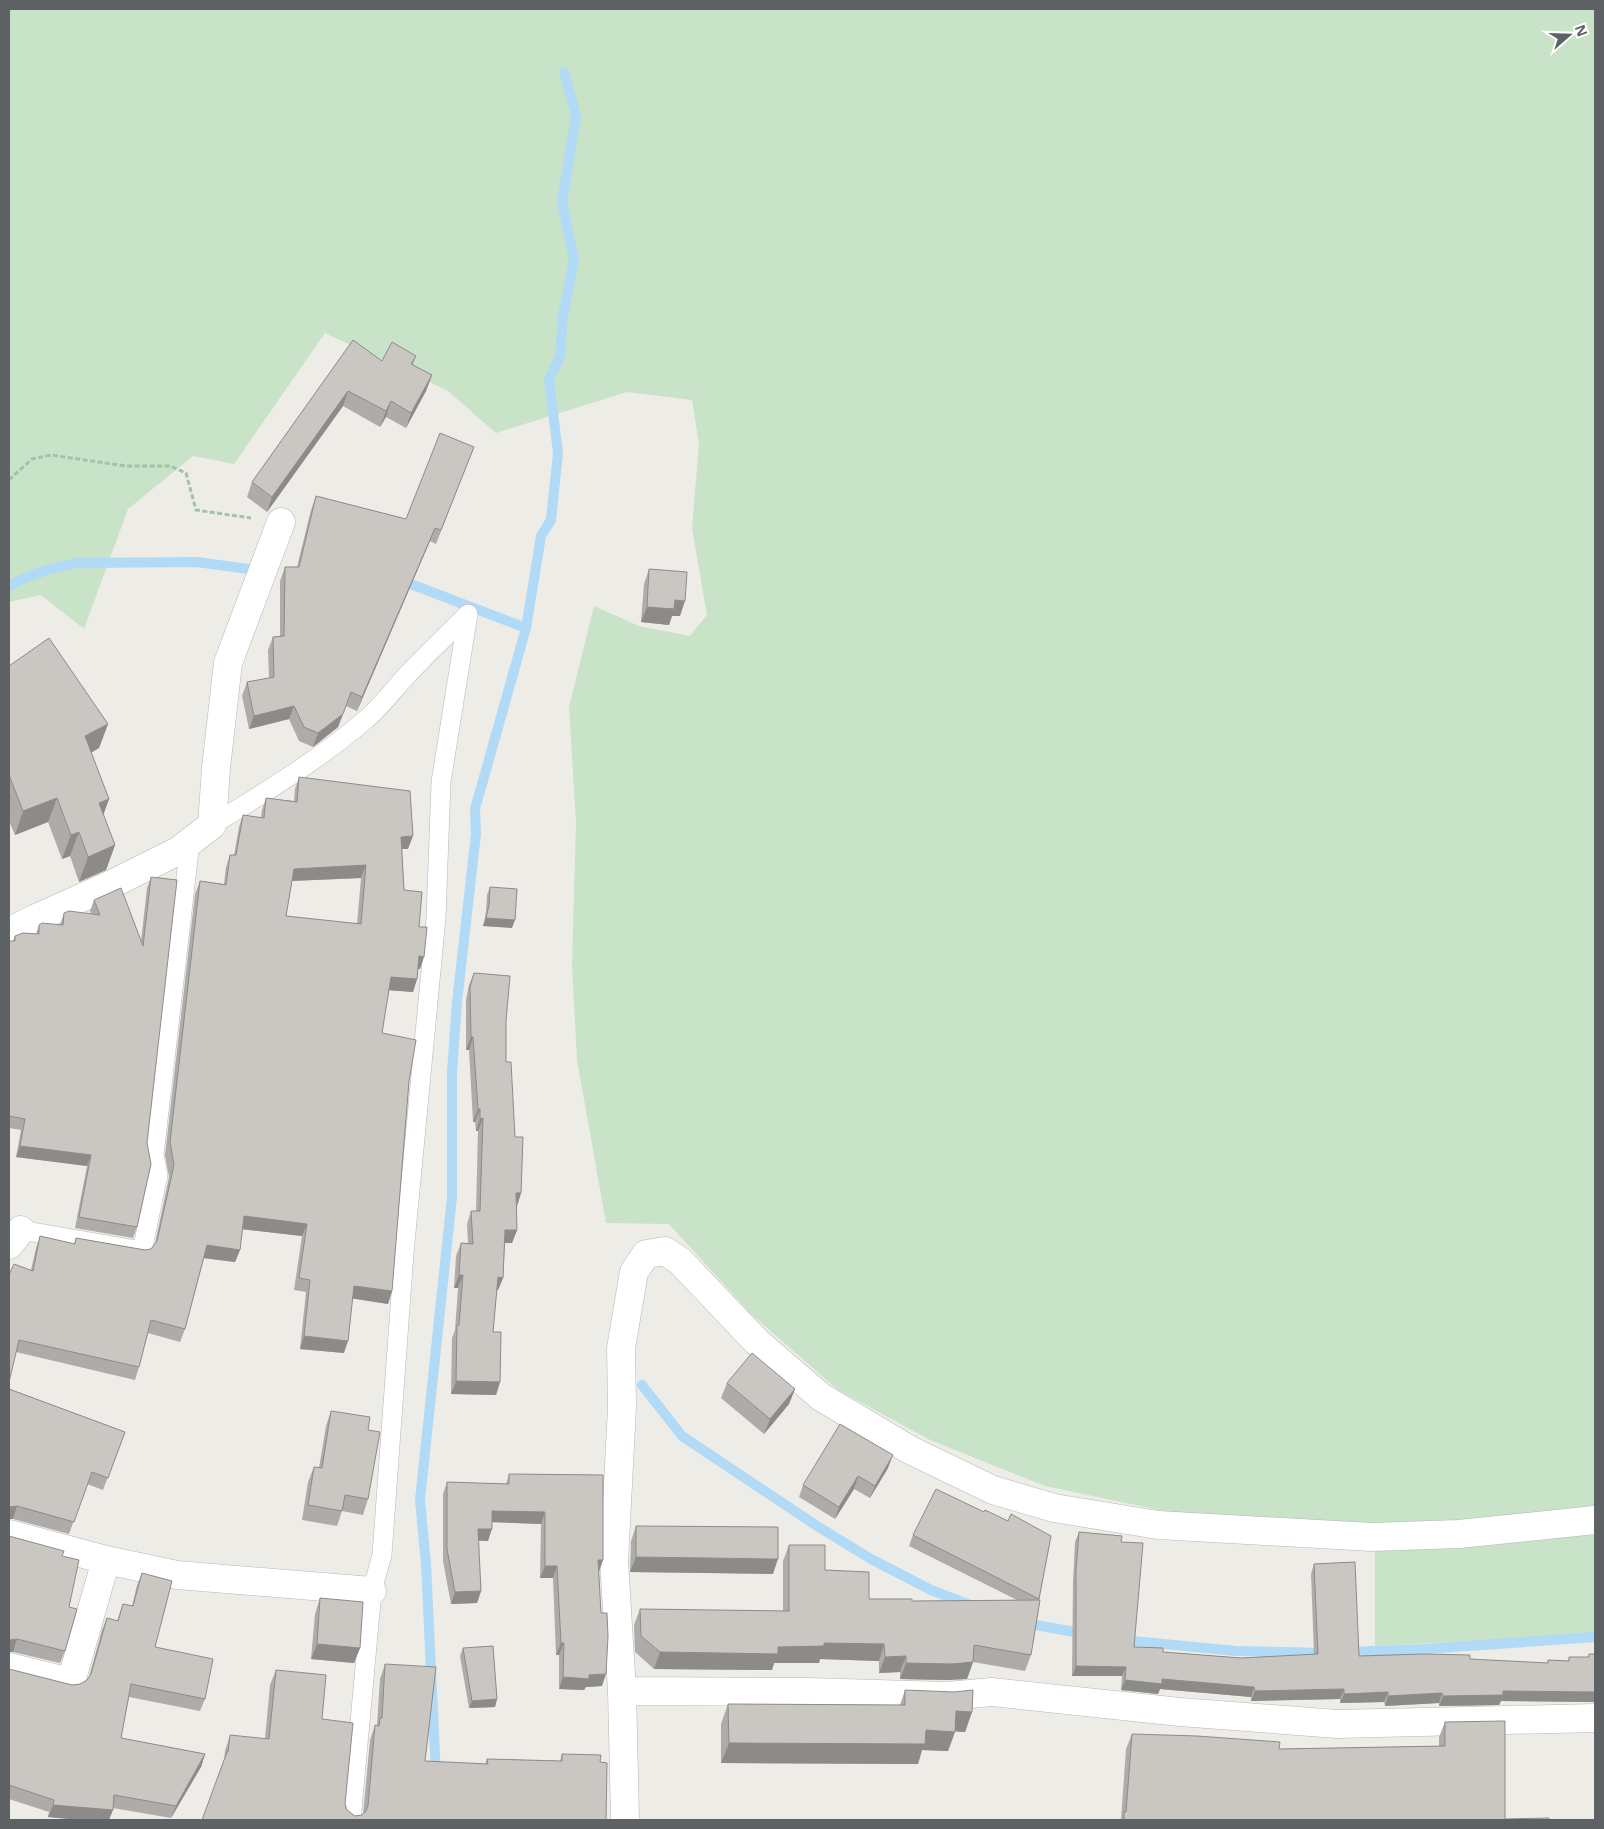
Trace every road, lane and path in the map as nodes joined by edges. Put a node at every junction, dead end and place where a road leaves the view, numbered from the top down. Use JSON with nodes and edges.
{"nodes":[{"id":1,"x":9,"y":480,"type":"edge"},
{"id":2,"x":282,"y":522,"type":"joint"},
{"id":3,"x":212,"y":825,"type":"junction"},
{"id":4,"x":190,"y":842,"type":"junction"},
{"id":5,"x":9,"y":932,"type":"edge"},
{"id":6,"x":15,"y":1237,"type":"edge"},
{"id":7,"x":1595,"y":1520,"type":"edge"},
{"id":8,"x":9,"y":1534,"type":"edge"},
{"id":9,"x":106,"y":1560,"type":"junction"},
{"id":10,"x":372,"y":1591,"type":"junction"},
{"id":11,"x":9,"y":1667,"type":"edge"},
{"id":12,"x":622,"y":1690,"type":"junction"},
{"id":13,"x":1595,"y":1718,"type":"edge"},
{"id":14,"x":350,"y":1820,"type":"edge"},
{"id":15,"x":625,"y":1820,"type":"edge"}],
"edges":[{"from":1,"to":2,"type":"path"},
{"from":2,"to":3,"type":"street"},
{"from":3,"to":4,"type":"street"},
{"from":3,"to":10,"type":"lane"},
{"from":4,"to":5,"type":"street"},
{"from":4,"to":6,"type":"lane"},
{"from":7,"to":12,"type":"street"},
{"from":8,"to":9,"type":"street"},
{"from":9,"to":10,"type":"street"},
{"from":9,"to":11,"type":"street"},
{"from":10,"to":14,"type":"lane"},
{"from":12,"to":13,"type":"street"},
{"from":12,"to":15,"type":"street"}]}
